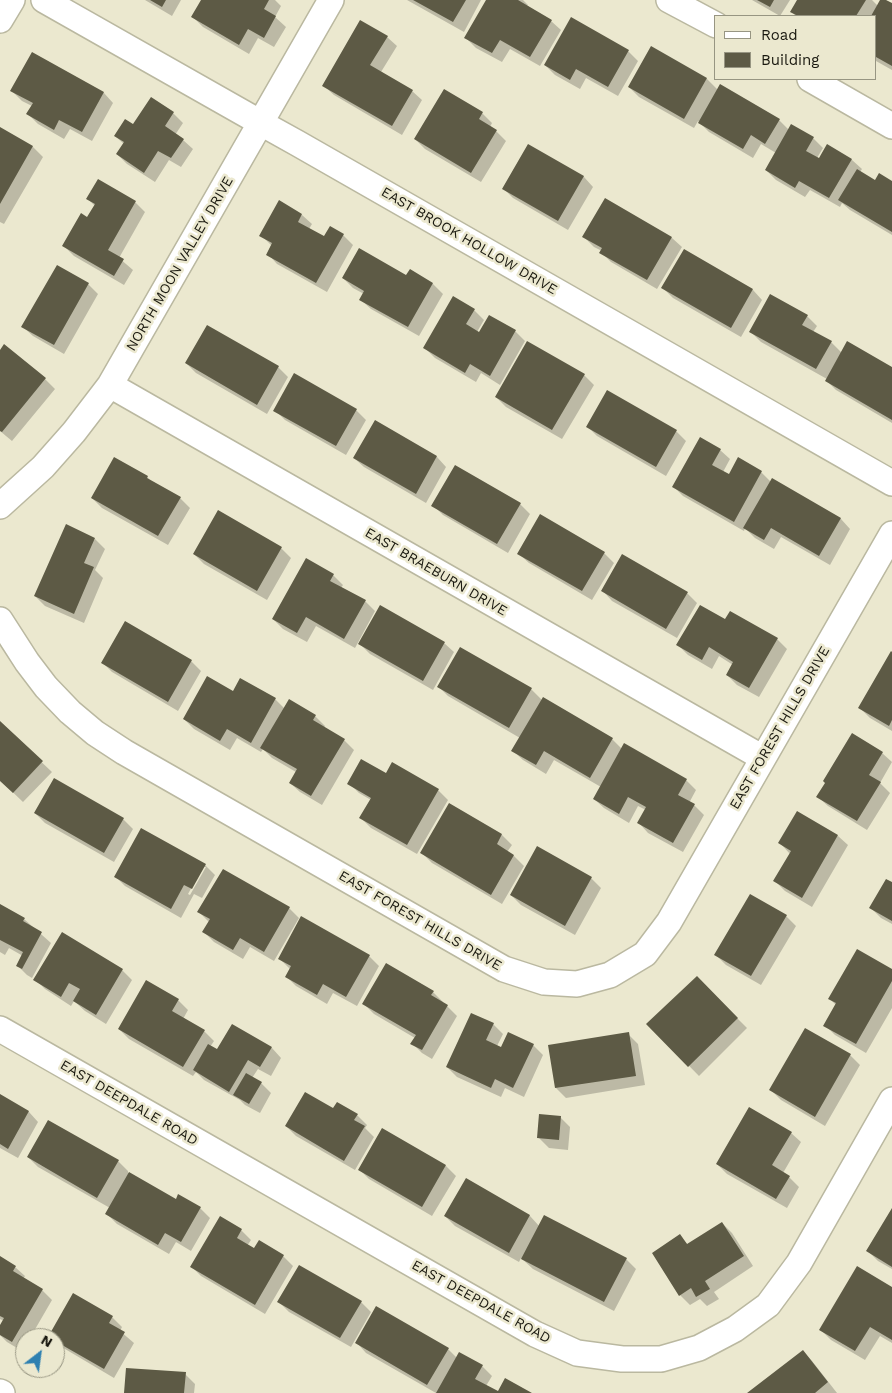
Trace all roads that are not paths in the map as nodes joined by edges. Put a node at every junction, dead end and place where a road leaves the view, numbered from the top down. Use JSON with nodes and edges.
{"nodes":[{"id":1,"x":12,"y":0,"type":"edge"},
{"id":2,"x":44,"y":0,"type":"edge"},
{"id":3,"x":331,"y":0,"type":"edge"},
{"id":4,"x":670,"y":0,"type":"edge"},
{"id":5,"x":0,"y":20,"type":"edge"},
{"id":6,"x":714,"y":24,"type":"edge"},
{"id":7,"x":812,"y":80,"type":"edge"},
{"id":8,"x":261,"y":123,"type":"junction"},
{"id":9,"x":892,"y":126,"type":"edge"},
{"id":10,"x":110,"y":385,"type":"junction"},
{"id":11,"x":892,"y":483,"type":"edge"},
{"id":12,"x":0,"y":506,"type":"edge"},
{"id":13,"x":892,"y":534,"type":"edge"},
{"id":14,"x":0,"y":620,"type":"edge"},
{"id":15,"x":763,"y":758,"type":"junction"},
{"id":16,"x":0,"y":1029,"type":"edge"},
{"id":17,"x":892,"y":1100,"type":"edge"}],
"edges":[{"from":1,"to":5,"type":"street"},
{"from":2,"to":8,"type":"street","name":"EAST BROOK HOLLOW DRIVE"},
{"from":3,"to":8,"type":"street","name":"NORTH MOON VALLEY DRIVE"},
{"from":4,"to":6,"type":"street"},
{"from":7,"to":9,"type":"street"},
{"from":8,"to":10,"type":"street","name":"NORTH MOON VALLEY DRIVE"},
{"from":8,"to":11,"type":"street","name":"EAST BROOK HOLLOW DRIVE"},
{"from":10,"to":12,"type":"street","name":"NORTH MOON VALLEY DRIVE"},
{"from":10,"to":15,"type":"street","name":"EAST BRAEBURN DRIVE"},
{"from":13,"to":15,"type":"street","name":"EAST FOREST HILLS DRIVE"},
{"from":14,"to":15,"type":"street","name":"EAST FOREST HILLS DRIVE"},
{"from":16,"to":17,"type":"street","name":"EAST DEEPDALE ROAD"}]}
